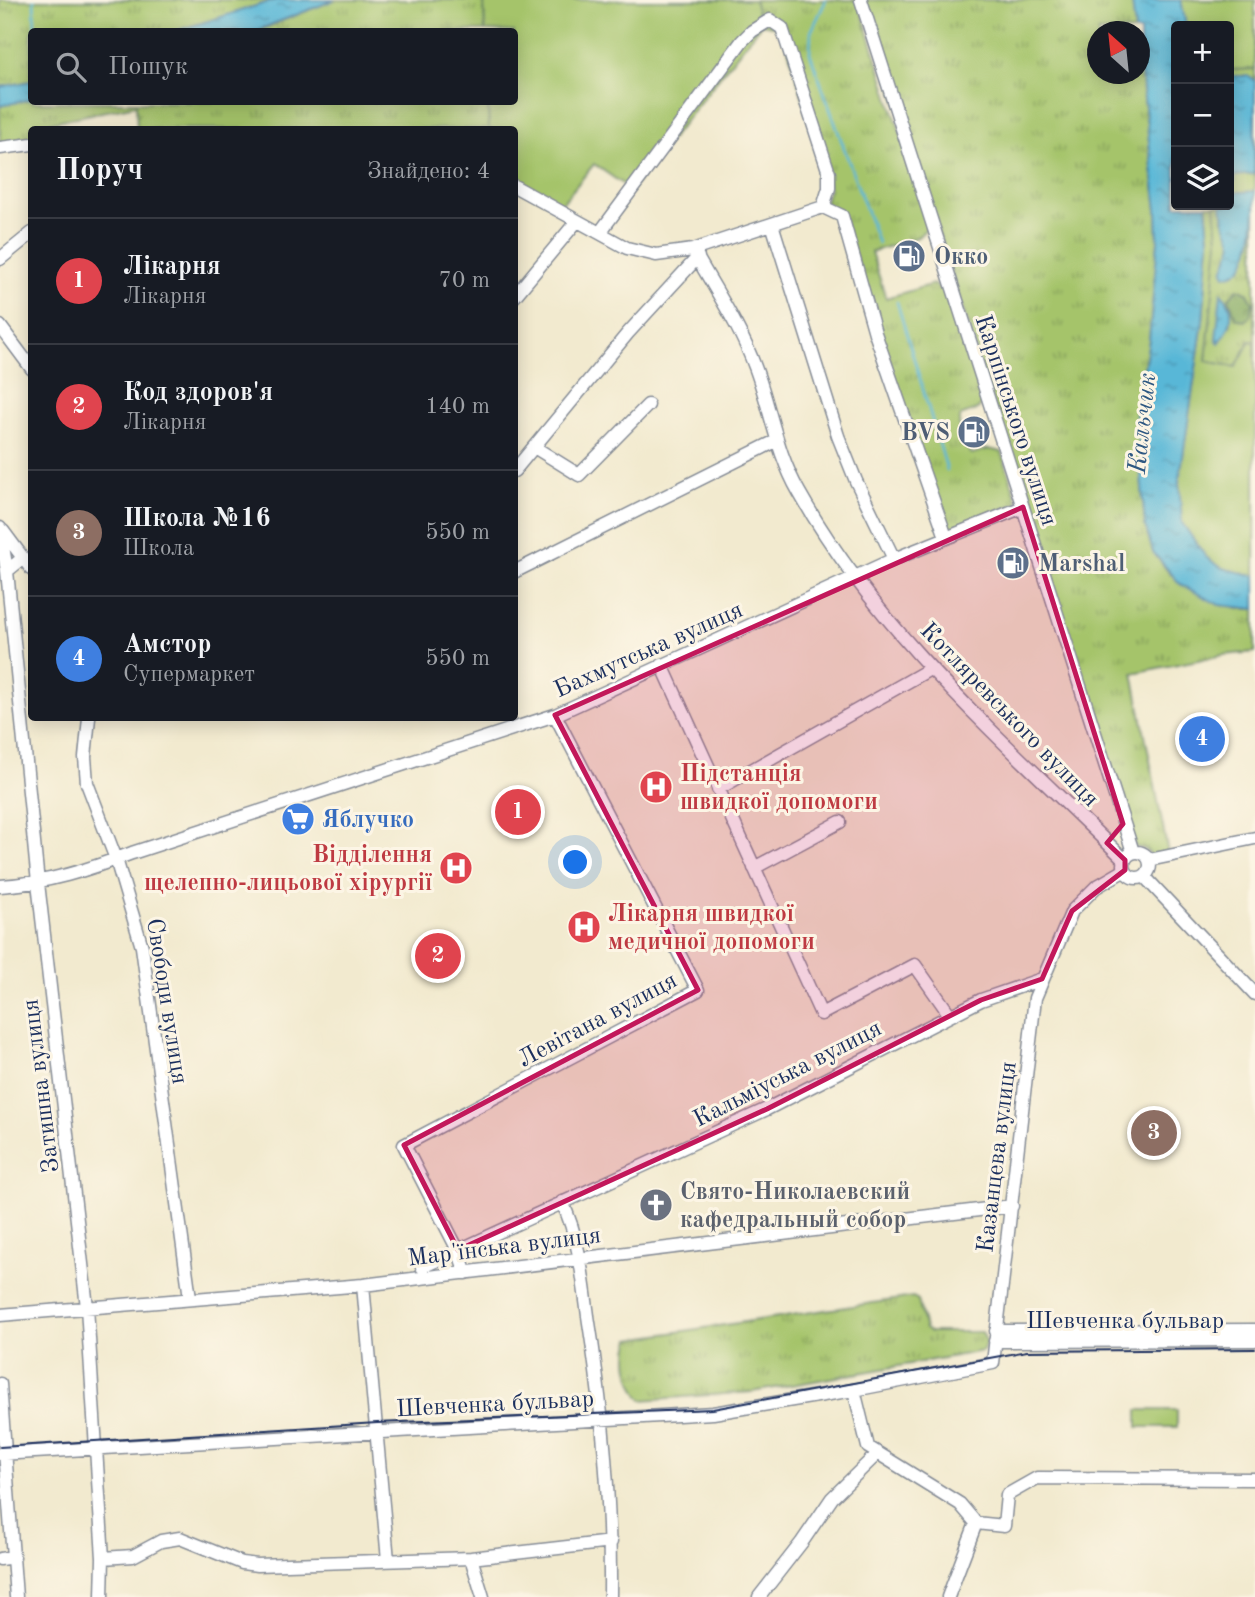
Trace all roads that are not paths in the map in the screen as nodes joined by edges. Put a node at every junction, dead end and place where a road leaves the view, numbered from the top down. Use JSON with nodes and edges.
{"nodes":[{"id":1,"x":861,"y":0,"type":"edge"},
{"id":2,"x":28,"y":144,"type":"edge"},
{"id":3,"x":0,"y":148,"type":"edge"},
{"id":4,"x":518,"y":188,"type":"edge"},
{"id":5,"x":824,"y":207,"type":"junction"},
{"id":6,"x":577,"y":221,"type":"junction"},
{"id":7,"x":772,"y":224,"type":"junction"},
{"id":8,"x":601,"y":231,"type":"junction"},
{"id":9,"x":28,"y":236,"type":"edge"},
{"id":10,"x":695,"y":253,"type":"junction"},
{"id":11,"x":0,"y":258,"type":"edge"},
{"id":12,"x":518,"y":293,"type":"edge"},
{"id":13,"x":0,"y":326,"type":"edge"},
{"id":14,"x":28,"y":364,"type":"edge"},
{"id":15,"x":648,"y":405,"type":"dead end"},
{"id":16,"x":776,"y":441,"type":"junction"},
{"id":17,"x":534,"y":447,"type":"junction"},
{"id":18,"x":518,"y":466,"type":"edge"},
{"id":19,"x":1023,"y":507,"type":"junction"},
{"id":20,"x":0,"y":528,"type":"edge"},
{"id":21,"x":946,"y":537,"type":"junction"},
{"id":22,"x":23,"y":558,"type":"junction"},
{"id":23,"x":894,"y":559,"type":"junction"},
{"id":24,"x":28,"y":565,"type":"edge"},
{"id":25,"x":518,"y":570,"type":"edge"},
{"id":26,"x":7,"y":571,"type":"junction"},
{"id":27,"x":855,"y":578,"type":"junction"},
{"id":28,"x":662,"y":665,"type":"junction"},
{"id":29,"x":930,"y":669,"type":"junction"},
{"id":30,"x":555,"y":715,"type":"junction"},
{"id":31,"x":88,"y":721,"type":"edge"},
{"id":32,"x":718,"y":789,"type":"junction"},
{"id":33,"x":840,"y":822,"type":"dead end"},
{"id":34,"x":1124,"y":824,"type":"junction"},
{"id":35,"x":1102,"y":838,"type":"junction"},
{"id":36,"x":1255,"y":838,"type":"edge"},
{"id":37,"x":116,"y":859,"type":"junction"},
{"id":38,"x":1149,"y":860,"type":"junction"},
{"id":39,"x":1127,"y":861,"type":"junction"},
{"id":40,"x":754,"y":868,"type":"junction"},
{"id":41,"x":1143,"y":876,"type":"junction"},
{"id":42,"x":38,"y":883,"type":"junction"},
{"id":43,"x":0,"y":886,"type":"edge"},
{"id":44,"x":1042,"y":979,"type":"junction"},
{"id":45,"x":1255,"y":994,"type":"edge"},
{"id":46,"x":950,"y":1014,"type":"junction"},
{"id":47,"x":562,"y":1202,"type":"junction"},
{"id":48,"x":1012,"y":1206,"type":"junction"},
{"id":49,"x":458,"y":1250,"type":"junction"},
{"id":50,"x":579,"y":1258,"type":"junction"},
{"id":51,"x":422,"y":1267,"type":"dead end"},
{"id":52,"x":466,"y":1273,"type":"junction"},
{"id":53,"x":363,"y":1285,"type":"junction"},
{"id":54,"x":190,"y":1298,"type":"junction"},
{"id":55,"x":87,"y":1307,"type":"junction"},
{"id":56,"x":0,"y":1315,"type":"edge"},
{"id":57,"x":1255,"y":1329,"type":"edge"},
{"id":58,"x":996,"y":1336,"type":"junction"},
{"id":59,"x":1255,"y":1340,"type":"edge"},
{"id":60,"x":988,"y":1364,"type":"joint"},
{"id":61,"x":0,"y":1384,"type":"edge"},
{"id":62,"x":854,"y":1390,"type":"junction"},
{"id":63,"x":604,"y":1418,"type":"junction"},
{"id":64,"x":377,"y":1430,"type":"junction"},
{"id":65,"x":96,"y":1447,"type":"junction"},
{"id":66,"x":3,"y":1453,"type":"edge"},
{"id":67,"x":876,"y":1455,"type":"junction"},
{"id":68,"x":1255,"y":1479,"type":"edge"},
{"id":69,"x":975,"y":1521,"type":"junction"},
{"id":70,"x":611,"y":1542,"type":"junction"},
{"id":71,"x":14,"y":1557,"type":"junction"},
{"id":72,"x":103,"y":1558,"type":"junction"},
{"id":73,"x":471,"y":1558,"type":"junction"},
{"id":74,"x":0,"y":1559,"type":"edge"},
{"id":75,"x":388,"y":1560,"type":"junction"},
{"id":76,"x":16,"y":1597,"type":"edge"},
{"id":77,"x":102,"y":1597,"type":"edge"},
{"id":78,"x":483,"y":1597,"type":"edge"},
{"id":79,"x":610,"y":1597,"type":"edge"},
{"id":80,"x":759,"y":1597,"type":"edge"},
{"id":81,"x":948,"y":1597,"type":"edge"}],
"edges":[{"from":1,"to":19,"type":"street","name":"Карпінського вулиця"},
{"from":2,"to":3,"type":"street"},
{"from":4,"to":6,"type":"street"},
{"from":5,"to":7,"type":"street"},
{"from":5,"to":8,"type":"street"},
{"from":5,"to":21,"type":"street"},
{"from":6,"to":8,"type":"street"},
{"from":6,"to":12,"type":"street"},
{"from":7,"to":10,"type":"street"},
{"from":7,"to":23,"type":"street"},
{"from":8,"to":10,"type":"street"},
{"from":9,"to":11,"type":"street"},
{"from":10,"to":16,"type":"street","name":"Котляревського вулиця"},
{"from":10,"to":17,"type":"street"},
{"from":13,"to":14,"type":"street"},
{"from":15,"to":17,"type":"street"},
{"from":16,"to":25,"type":"street"},
{"from":16,"to":27,"type":"street","name":"Котляревського вулиця"},
{"from":17,"to":18,"type":"street"},
{"from":19,"to":21,"type":"street","name":"Бахмутська вулиця"},
{"from":19,"to":34,"type":"street","name":"Карпінського вулиця"},
{"from":20,"to":22,"type":"street","name":"Затишна вулиця"},
{"from":20,"to":26,"type":"street","name":"Затишна вулиця"},
{"from":21,"to":23,"type":"street","name":"Бахмутська вулиця"},
{"from":22,"to":24,"type":"street"},
{"from":22,"to":26,"type":"street"},
{"from":23,"to":27,"type":"street","name":"Бахмутська вулиця"},
{"from":26,"to":42,"type":"street","name":"Затишна вулиця"},
{"from":27,"to":28,"type":"street","name":"Бахмутська вулиця"},
{"from":27,"to":29,"type":"street","name":"Котляревського вулиця"},
{"from":28,"to":30,"type":"street","name":"Бахмутська вулиця"},
{"from":28,"to":32,"type":"street"},
{"from":29,"to":32,"type":"street"},
{"from":29,"to":35,"type":"street","name":"Котляревського вулиця"},
{"from":30,"to":37,"type":"street","name":"Бахмутська вулиця"},
{"from":30,"to":49,"type":"street","name":"Левітана вулиця"},
{"from":31,"to":37,"type":"street","name":"Свободи вулиця"},
{"from":32,"to":40,"type":"street"},
{"from":33,"to":40,"type":"street"},
{"from":34,"to":35,"type":"street","name":"Котляревського вулиця"},
{"from":34,"to":39,"type":"street","name":"Карпінського вулиця"},
{"from":35,"to":39,"type":"street","name":"Котляревського вулиця"},
{"from":36,"to":38,"type":"street"},
{"from":37,"to":42,"type":"street","name":"Бахмутська вулиця"},
{"from":37,"to":54,"type":"street","name":"Свободи вулиця"},
{"from":38,"to":39,"type":"street"},
{"from":38,"to":41,"type":"street"},
{"from":39,"to":41,"type":"street"},
{"from":39,"to":44,"type":"street"},
{"from":40,"to":46,"type":"street"},
{"from":41,"to":45,"type":"street"},
{"from":42,"to":43,"type":"street","name":"Бахмутська вулиця"},
{"from":42,"to":55,"type":"street","name":"Затишна вулиця"},
{"from":44,"to":46,"type":"street","name":"Кальміуська вулиця"},
{"from":44,"to":48,"type":"street","name":"Казанцева вулиця"},
{"from":46,"to":47,"type":"street","name":"Кальміуська вулиця"},
{"from":47,"to":49,"type":"street","name":"Кальміуська вулиця"},
{"from":47,"to":50,"type":"street"},
{"from":48,"to":50,"type":"street","name":"Мар'їнська вулиця"},
{"from":48,"to":58,"type":"street","name":"Казанцева вулиця"},
{"from":49,"to":51,"type":"street","name":"Кальміуська вулиця"},
{"from":49,"to":52,"type":"street","name":"Левітана вулиця"},
{"from":50,"to":52,"type":"street","name":"Мар'їнська вулиця"},
{"from":50,"to":63,"type":"street"},
{"from":52,"to":53,"type":"street","name":"Мар'їнська вулиця"},
{"from":53,"to":54,"type":"street","name":"Мар'їнська вулиця"},
{"from":53,"to":64,"type":"street"},
{"from":54,"to":55,"type":"street","name":"Мар'їнська вулиця"},
{"from":55,"to":56,"type":"street","name":"Мар'їнська вулиця"},
{"from":55,"to":65,"type":"street","name":"Затишна вулиця"},
{"from":57,"to":58,"type":"street","name":"Шевченка бульвар"},
{"from":58,"to":59,"type":"street","name":"Шевченка бульвар"},
{"from":58,"to":60,"type":"street","name":"Казанцева вулиця"},
{"from":60,"to":62,"type":"street","name":"Шевченка бульвар"},
{"from":61,"to":66,"type":"street"},
{"from":62,"to":63,"type":"street","name":"Шевченка бульвар"},
{"from":62,"to":67,"type":"street"},
{"from":63,"to":64,"type":"street","name":"Шевченка бульвар"},
{"from":63,"to":70,"type":"street"},
{"from":64,"to":65,"type":"street","name":"Шевченка бульвар"},
{"from":64,"to":75,"type":"street"},
{"from":65,"to":66,"type":"street","name":"Шевченка бульвар"},
{"from":65,"to":72,"type":"street","name":"Затишна вулиця"},
{"from":66,"to":71,"type":"street"},
{"from":67,"to":69,"type":"street"},
{"from":67,"to":80,"type":"street"},
{"from":68,"to":69,"type":"street"},
{"from":69,"to":81,"type":"street"},
{"from":70,"to":73,"type":"street"},
{"from":70,"to":79,"type":"street"},
{"from":71,"to":74,"type":"street"},
{"from":71,"to":76,"type":"street"},
{"from":72,"to":75,"type":"street"},
{"from":72,"to":77,"type":"street","name":"Затишна вулиця"},
{"from":73,"to":75,"type":"street"},
{"from":73,"to":78,"type":"street"}]}
